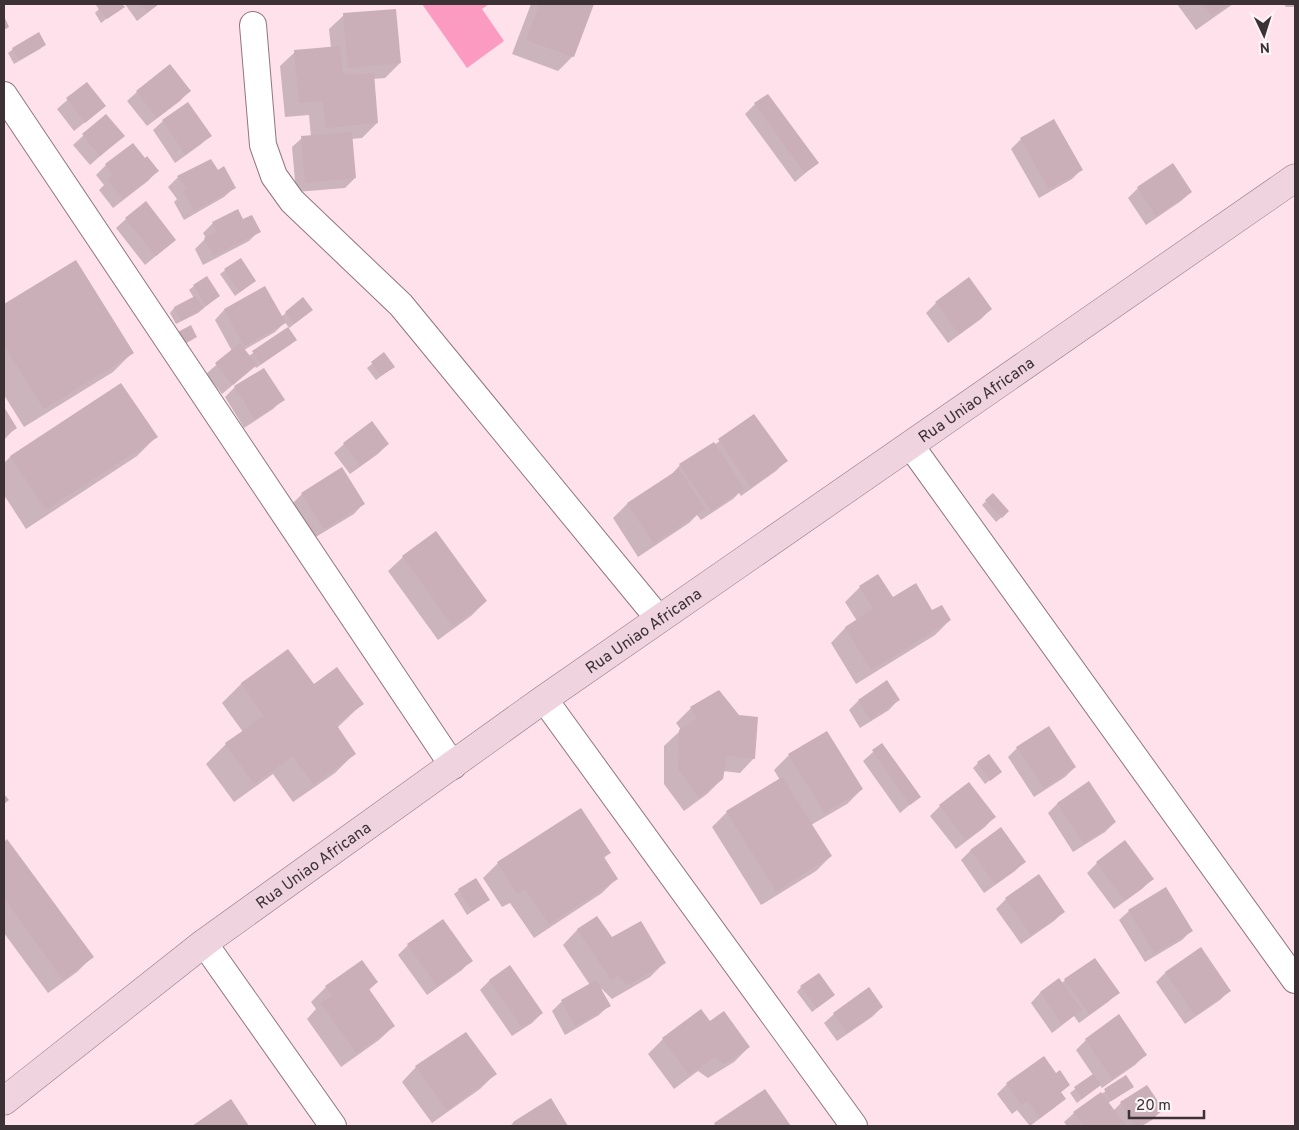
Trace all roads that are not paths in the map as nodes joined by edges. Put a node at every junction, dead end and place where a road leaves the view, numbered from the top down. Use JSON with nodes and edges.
{"nodes":[{"id":1,"x":253,"y":25,"type":"dead end"},
{"id":2,"x":4,"y":95,"type":"edge"},
{"id":3,"x":1295,"y":178,"type":"edge"},
{"id":4,"x":911,"y":446,"type":"junction"},
{"id":5,"x":659,"y":620,"type":"junction"},
{"id":6,"x":544,"y":699,"type":"junction"},
{"id":7,"x":453,"y":766,"type":"junction"},
{"id":8,"x":204,"y":944,"type":"junction"},
{"id":9,"x":1295,"y":980,"type":"edge"},
{"id":10,"x":4,"y":1101,"type":"edge"},
{"id":11,"x":333,"y":1126,"type":"edge"},
{"id":12,"x":854,"y":1126,"type":"edge"}],
"edges":[{"from":1,"to":5,"type":"street"},
{"from":2,"to":7,"type":"street"},
{"from":3,"to":4,"type":"main road","name":"Rua Uniao Africana"},
{"from":4,"to":5,"type":"main road","name":"Rua Uniao Africana"},
{"from":4,"to":9,"type":"street"},
{"from":5,"to":6,"type":"main road","name":"Rua Uniao Africana"},
{"from":6,"to":7,"type":"main road","name":"Rua Uniao Africana"},
{"from":6,"to":12,"type":"street"},
{"from":7,"to":8,"type":"main road","name":"Rua Uniao Africana"},
{"from":8,"to":10,"type":"main road","name":"Rua Uniao Africana"},
{"from":8,"to":11,"type":"street"}]}
